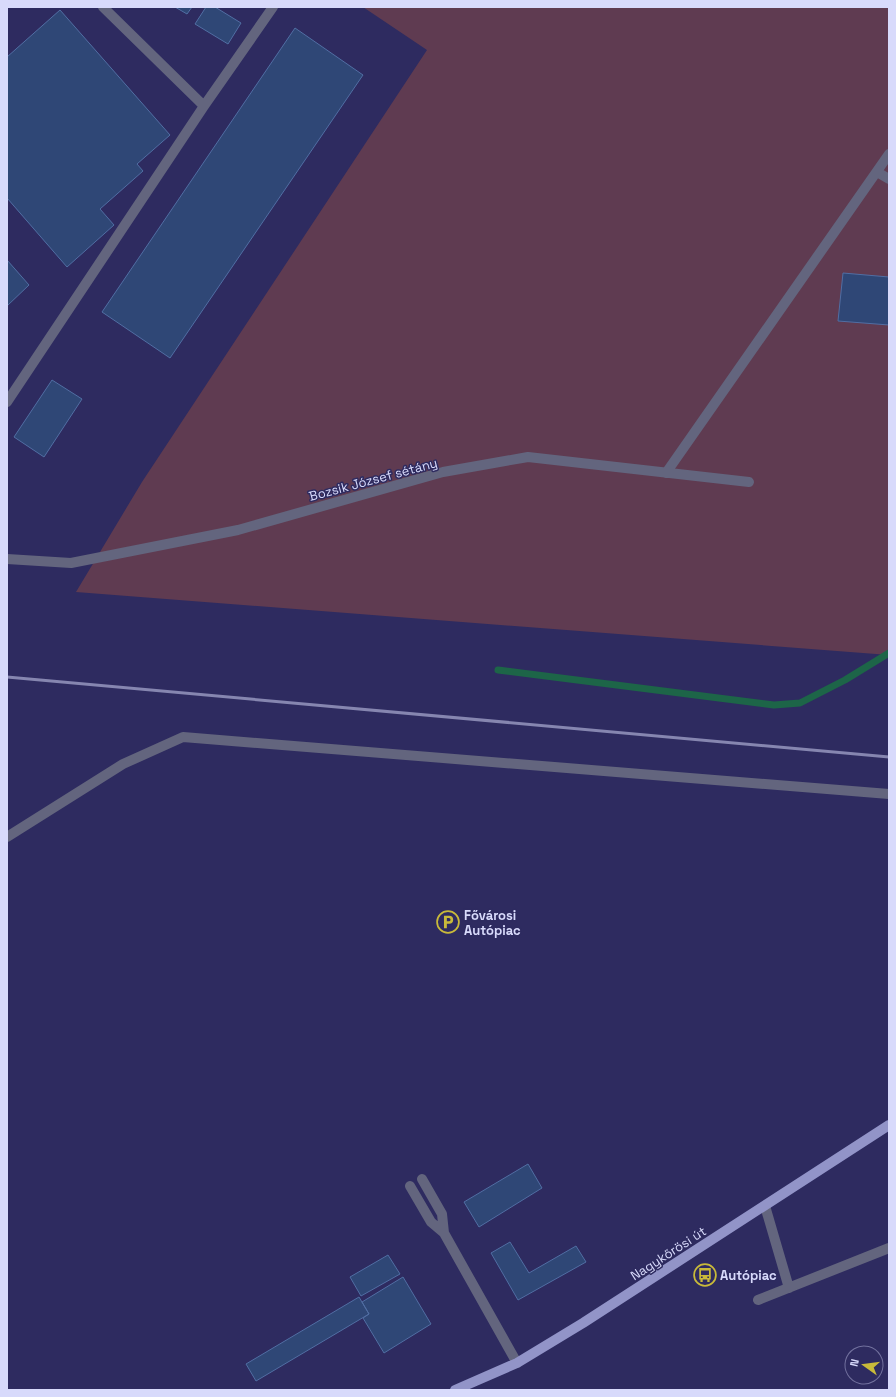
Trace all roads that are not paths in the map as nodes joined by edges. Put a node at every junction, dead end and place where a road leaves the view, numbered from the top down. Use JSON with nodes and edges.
{"nodes":[{"id":1,"x":103,"y":7,"type":"edge"},
{"id":2,"x":273,"y":7,"type":"edge"},
{"id":3,"x":204,"y":106,"type":"junction"},
{"id":4,"x":889,"y":154,"type":"edge"},
{"id":5,"x":877,"y":172,"type":"junction"},
{"id":6,"x":889,"y":178,"type":"edge"},
{"id":7,"x":7,"y":402,"type":"edge"},
{"id":8,"x":666,"y":473,"type":"junction"},
{"id":9,"x":749,"y":482,"type":"dead end"},
{"id":10,"x":7,"y":559,"type":"edge"},
{"id":11,"x":889,"y":794,"type":"edge"},
{"id":12,"x":7,"y":837,"type":"edge"},
{"id":13,"x":889,"y":1125,"type":"edge"},
{"id":14,"x":422,"y":1179,"type":"dead end"},
{"id":15,"x":410,"y":1186,"type":"dead end"},
{"id":16,"x":765,"y":1206,"type":"junction"},
{"id":17,"x":444,"y":1232,"type":"junction"},
{"id":18,"x":889,"y":1248,"type":"edge"},
{"id":19,"x":789,"y":1288,"type":"junction"},
{"id":20,"x":758,"y":1300,"type":"dead end"},
{"id":21,"x":517,"y":1363,"type":"junction"},
{"id":22,"x":455,"y":1390,"type":"edge"}],
"edges":[{"from":1,"to":3,"type":"lane"},
{"from":2,"to":3,"type":"lane"},
{"from":3,"to":7,"type":"lane"},
{"from":4,"to":5,"type":"lane"},
{"from":5,"to":6,"type":"lane"},
{"from":5,"to":8,"type":"lane"},
{"from":8,"to":9,"type":"lane","name":"Bozsik József sétány"},
{"from":8,"to":10,"type":"lane","name":"Bozsik József sétány"},
{"from":11,"to":12,"type":"lane"},
{"from":13,"to":16,"type":"main road","name":"Nagykőrösi út"},
{"from":14,"to":17,"type":"lane"},
{"from":15,"to":17,"type":"lane"},
{"from":16,"to":19,"type":"lane"},
{"from":16,"to":21,"type":"main road","name":"Nagykőrösi út"},
{"from":17,"to":21,"type":"lane"},
{"from":18,"to":19,"type":"lane"},
{"from":19,"to":20,"type":"lane"},
{"from":21,"to":22,"type":"main road","name":"Nagykőrösi út"}]}
